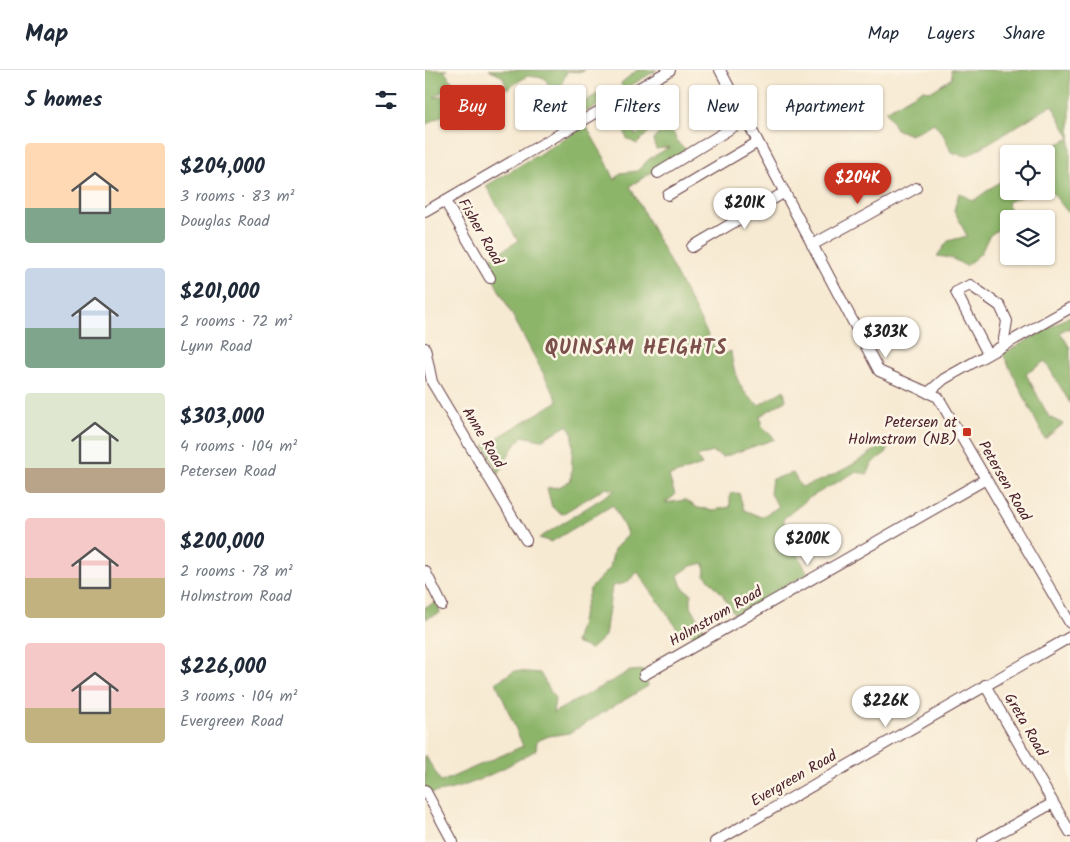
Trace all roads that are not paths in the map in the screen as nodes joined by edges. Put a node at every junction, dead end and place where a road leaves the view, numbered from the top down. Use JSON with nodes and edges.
{"nodes":[{"id":1,"x":669,"y":70,"type":"edge"},
{"id":2,"x":720,"y":70,"type":"edge"},
{"id":3,"x":728,"y":85,"type":"edge"},
{"id":4,"x":728,"y":130,"type":"edge"},
{"id":5,"x":752,"y":130,"type":"edge"},
{"id":6,"x":758,"y":142,"type":"junction"},
{"id":7,"x":658,"y":172,"type":"dead end"},
{"id":8,"x":916,"y":188,"type":"dead end"},
{"id":9,"x":785,"y":192,"type":"junction"},
{"id":10,"x":669,"y":195,"type":"dead end"},
{"id":11,"x":445,"y":201,"type":"junction"},
{"id":12,"x":425,"y":212,"type":"edge"},
{"id":13,"x":812,"y":244,"type":"junction"},
{"id":14,"x":692,"y":246,"type":"dead end"},
{"id":15,"x":490,"y":278,"type":"dead end"},
{"id":16,"x":1070,"y":308,"type":"edge"},
{"id":17,"x":1003,"y":345,"type":"junction"},
{"id":18,"x":425,"y":348,"type":"edge"},
{"id":19,"x":988,"y":354,"type":"junction"},
{"id":20,"x":928,"y":393,"type":"junction"},
{"id":21,"x":986,"y":479,"type":"junction"},
{"id":22,"x":526,"y":540,"type":"dead end"},
{"id":23,"x":425,"y":572,"type":"edge"},
{"id":24,"x":442,"y":605,"type":"dead end"},
{"id":25,"x":1070,"y":624,"type":"edge"},
{"id":26,"x":1070,"y":636,"type":"edge"},
{"id":27,"x":644,"y":676,"type":"dead end"},
{"id":28,"x":985,"y":685,"type":"junction"},
{"id":29,"x":425,"y":790,"type":"edge"},
{"id":30,"x":1053,"y":803,"type":"junction"},
{"id":31,"x":1070,"y":832,"type":"edge"},
{"id":32,"x":453,"y":842,"type":"edge"},
{"id":33,"x":715,"y":842,"type":"edge"},
{"id":34,"x":983,"y":842,"type":"edge"}],
"edges":[{"from":1,"to":11,"type":"street"},
{"from":2,"to":3,"type":"street","name":"Petersen Road"},
{"from":4,"to":7,"type":"street"},
{"from":5,"to":6,"type":"street","name":"Petersen Road"},
{"from":6,"to":9,"type":"street","name":"Petersen Road"},
{"from":6,"to":10,"type":"street"},
{"from":8,"to":13,"type":"street"},
{"from":9,"to":13,"type":"street","name":"Petersen Road"},
{"from":9,"to":14,"type":"street"},
{"from":11,"to":12,"type":"street"},
{"from":11,"to":15,"type":"street","name":"Fisher Road"},
{"from":13,"to":20,"type":"street","name":"Petersen Road"},
{"from":16,"to":17,"type":"street"},
{"from":17,"to":19,"type":"street"},
{"from":17,"to":19,"type":"street"},
{"from":18,"to":22,"type":"street","name":"Anne Road"},
{"from":19,"to":20,"type":"street"},
{"from":20,"to":21,"type":"street","name":"Petersen Road"},
{"from":21,"to":25,"type":"street","name":"Petersen Road"},
{"from":21,"to":27,"type":"street","name":"Holmstrom Road"},
{"from":23,"to":24,"type":"street"},
{"from":26,"to":28,"type":"street","name":"Evergreen Road"},
{"from":28,"to":30,"type":"street","name":"Greta Road"},
{"from":28,"to":33,"type":"street","name":"Evergreen Road"},
{"from":29,"to":32,"type":"street"},
{"from":30,"to":31,"type":"street","name":"Greta Road"},
{"from":30,"to":34,"type":"street"}]}
